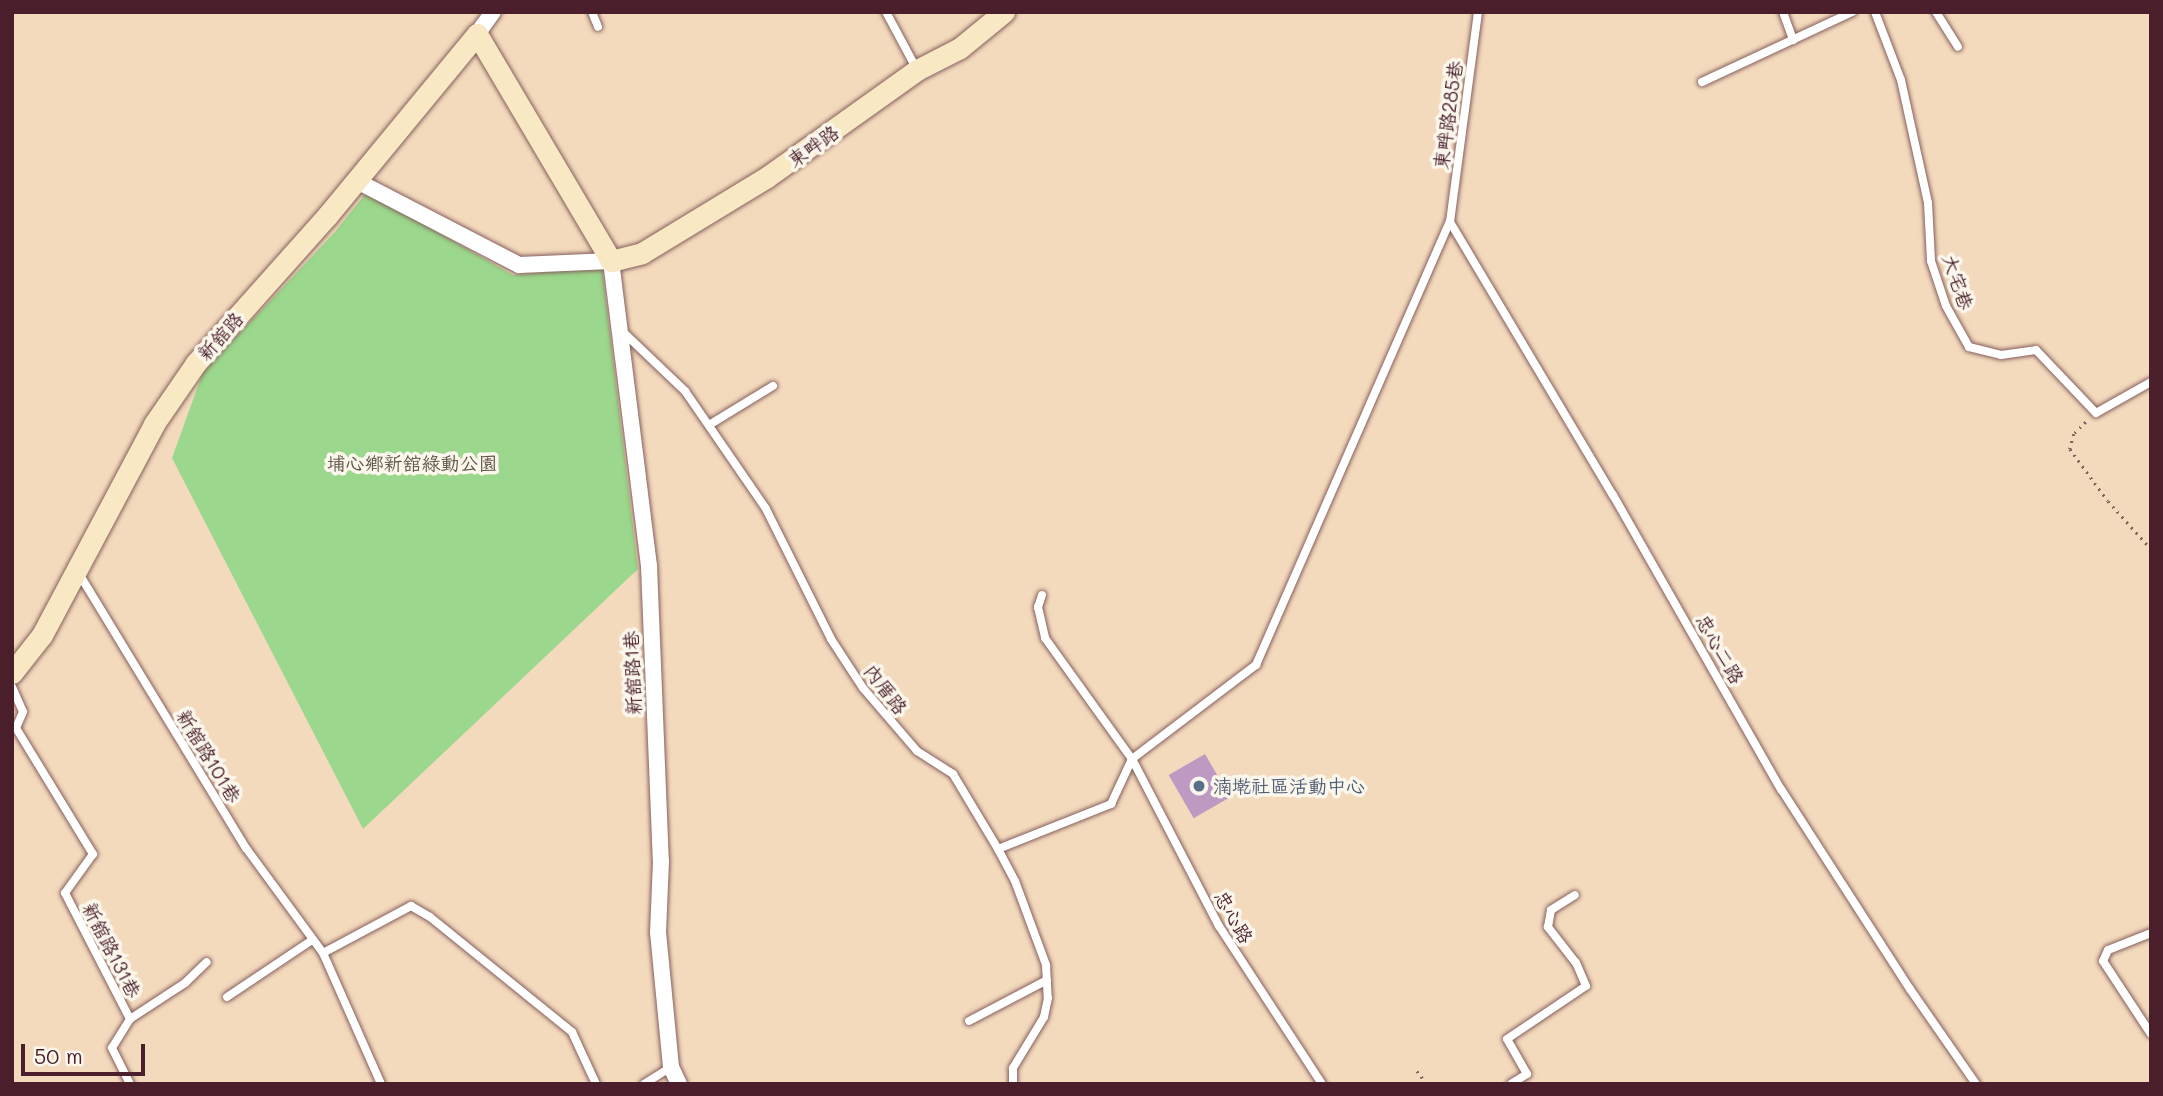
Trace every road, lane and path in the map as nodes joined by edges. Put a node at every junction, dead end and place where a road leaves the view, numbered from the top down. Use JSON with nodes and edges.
{"nodes":[{"id":1,"x":492,"y":12,"type":"edge"},
{"id":2,"x":592,"y":12,"type":"edge"},
{"id":3,"x":886,"y":12,"type":"edge"},
{"id":4,"x":1004,"y":12,"type":"edge"},
{"id":5,"x":1478,"y":12,"type":"edge"},
{"id":6,"x":1783,"y":12,"type":"edge"},
{"id":7,"x":1852,"y":12,"type":"edge"},
{"id":8,"x":1875,"y":12,"type":"edge"},
{"id":9,"x":1936,"y":12,"type":"edge"},
{"id":10,"x":598,"y":27,"type":"dead end"},
{"id":11,"x":477,"y":34,"type":"junction"},
{"id":12,"x":1793,"y":40,"type":"junction"},
{"id":13,"x":1958,"y":47,"type":"dead end"},
{"id":14,"x":917,"y":70,"type":"junction"},
{"id":15,"x":1702,"y":82,"type":"dead end"},
{"id":16,"x":355,"y":180,"type":"junction"},
{"id":17,"x":1450,"y":222,"type":"junction"},
{"id":18,"x":611,"y":261,"type":"junction"},
{"id":19,"x":620,"y":328,"type":"junction"},
{"id":20,"x":2151,"y":383,"type":"edge"},
{"id":21,"x":773,"y":386,"type":"dead end"},
{"id":22,"x":2096,"y":413,"type":"junction"},
{"id":23,"x":709,"y":425,"type":"junction"},
{"id":24,"x":2151,"y":549,"type":"edge"},
{"id":25,"x":76,"y":569,"type":"junction"},
{"id":26,"x":1042,"y":595,"type":"dead end"},
{"id":27,"x":12,"y":673,"type":"edge"},
{"id":28,"x":12,"y":687,"type":"edge"},
{"id":29,"x":14,"y":732,"type":"edge"},
{"id":30,"x":1132,"y":759,"type":"junction"},
{"id":31,"x":998,"y":849,"type":"junction"},
{"id":32,"x":1575,"y":895,"type":"dead end"},
{"id":33,"x":2151,"y":933,"type":"edge"},
{"id":34,"x":312,"y":940,"type":"junction"},
{"id":35,"x":323,"y":953,"type":"junction"},
{"id":36,"x":207,"y":962,"type":"dead end"},
{"id":37,"x":1047,"y":980,"type":"junction"},
{"id":38,"x":227,"y":997,"type":"dead end"},
{"id":39,"x":130,"y":1018,"type":"junction"},
{"id":40,"x":969,"y":1021,"type":"dead end"},
{"id":41,"x":2151,"y":1034,"type":"edge"},
{"id":42,"x":671,"y":1067,"type":"junction"},
{"id":43,"x":1416,"y":1070,"type":"dead end"},
{"id":44,"x":130,"y":1084,"type":"edge"},
{"id":45,"x":381,"y":1084,"type":"edge"},
{"id":46,"x":596,"y":1084,"type":"edge"},
{"id":47,"x":644,"y":1084,"type":"edge"},
{"id":48,"x":679,"y":1084,"type":"edge"},
{"id":49,"x":1013,"y":1084,"type":"edge"},
{"id":50,"x":1322,"y":1084,"type":"edge"},
{"id":51,"x":1427,"y":1084,"type":"edge"},
{"id":52,"x":1511,"y":1084,"type":"edge"},
{"id":53,"x":1976,"y":1084,"type":"edge"}],
"edges":[{"from":1,"to":11,"type":"street"},
{"from":2,"to":10,"type":"lane"},
{"from":3,"to":14,"type":"lane"},
{"from":4,"to":14,"type":"street","name":"東畔路"},
{"from":5,"to":17,"type":"lane","name":"東畔路285巷"},
{"from":6,"to":12,"type":"lane"},
{"from":7,"to":12,"type":"lane"},
{"from":8,"to":22,"type":"lane","name":"大宅巷"},
{"from":9,"to":13,"type":"lane"},
{"from":11,"to":16,"type":"street","name":"新舘路"},
{"from":11,"to":18,"type":"street"},
{"from":12,"to":15,"type":"lane"},
{"from":14,"to":18,"type":"street","name":"東畔路"},
{"from":16,"to":18,"type":"street"},
{"from":16,"to":25,"type":"street","name":"新舘路"},
{"from":17,"to":30,"type":"lane","name":"東畔路285巷"},
{"from":17,"to":53,"type":"lane","name":"忠心二路"},
{"from":18,"to":19,"type":"street","name":"新舘路1巷"},
{"from":19,"to":23,"type":"lane","name":"內厝路"},
{"from":19,"to":42,"type":"street","name":"新舘路1巷"},
{"from":20,"to":22,"type":"lane"},
{"from":21,"to":23,"type":"lane"},
{"from":22,"to":24,"type":"path"},
{"from":23,"to":31,"type":"lane","name":"內厝路"},
{"from":25,"to":27,"type":"street","name":"新舘路"},
{"from":25,"to":34,"type":"lane","name":"新舘路101巷"},
{"from":26,"to":30,"type":"lane","name":"忠心路"},
{"from":28,"to":29,"type":"lane","name":"新舘路131巷"},
{"from":29,"to":39,"type":"lane","name":"新舘路131巷"},
{"from":30,"to":31,"type":"lane"},
{"from":30,"to":50,"type":"lane","name":"忠心路"},
{"from":31,"to":37,"type":"lane","name":"內厝路"},
{"from":32,"to":52,"type":"lane"},
{"from":33,"to":41,"type":"lane"},
{"from":34,"to":35,"type":"lane","name":"新舘路101巷"},
{"from":34,"to":38,"type":"lane"},
{"from":35,"to":45,"type":"lane","name":"新舘路101巷"},
{"from":35,"to":46,"type":"lane"},
{"from":36,"to":39,"type":"lane"},
{"from":37,"to":40,"type":"lane"},
{"from":37,"to":49,"type":"lane","name":"內厝路"},
{"from":39,"to":44,"type":"lane","name":"新舘路131巷"},
{"from":42,"to":47,"type":"lane"},
{"from":42,"to":48,"type":"street","name":"新舘路1巷"},
{"from":43,"to":51,"type":"path"}]}
